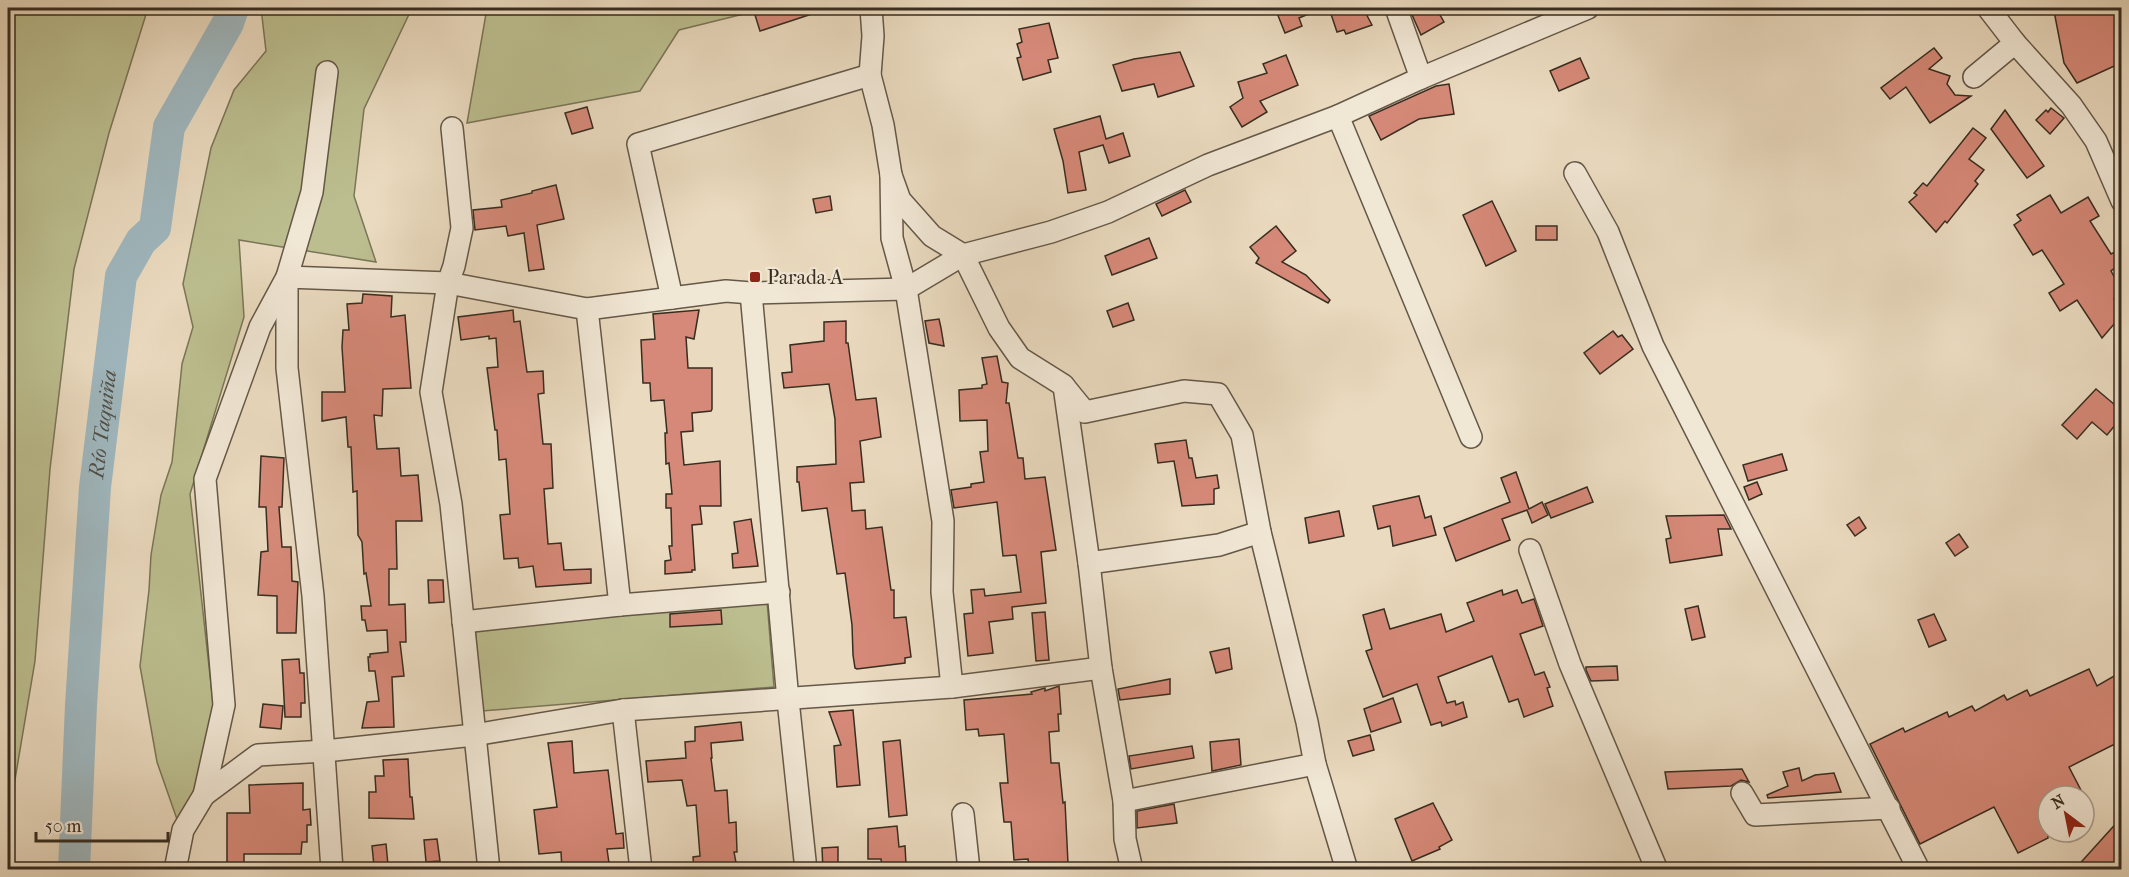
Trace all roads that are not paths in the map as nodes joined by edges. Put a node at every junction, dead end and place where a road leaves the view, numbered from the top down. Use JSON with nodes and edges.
{"nodes":[{"id":1,"x":871,"y":8,"type":"edge"},
{"id":2,"x":1396,"y":8,"type":"edge"},
{"id":3,"x":1588,"y":8,"type":"edge"},
{"id":4,"x":1988,"y":8,"type":"edge"},
{"id":5,"x":2015,"y":43,"type":"junction"},
{"id":6,"x":327,"y":72,"type":"dead end"},
{"id":7,"x":870,"y":75,"type":"junction"},
{"id":8,"x":1974,"y":77,"type":"dead end"},
{"id":9,"x":1421,"y":78,"type":"junction"},
{"id":10,"x":1338,"y":116,"type":"junction"},
{"id":11,"x":452,"y":128,"type":"dead end"},
{"id":12,"x":2115,"y":164,"type":"edge"},
{"id":13,"x":1575,"y":173,"type":"dead end"},
{"id":14,"x":891,"y":175,"type":"junction"},
{"id":15,"x":2121,"y":201,"type":"edge"},
{"id":16,"x":963,"y":255,"type":"junction"},
{"id":17,"x":287,"y":278,"type":"junction"},
{"id":18,"x":448,"y":283,"type":"junction"},
{"id":19,"x":906,"y":289,"type":"junction"},
{"id":20,"x":751,"y":293,"type":"junction"},
{"id":21,"x":672,"y":298,"type":"junction"},
{"id":22,"x":587,"y":309,"type":"junction"},
{"id":23,"x":1064,"y":385,"type":"junction"},
{"id":24,"x":1471,"y":437,"type":"dead end"},
{"id":25,"x":1260,"y":532,"type":"junction"},
{"id":26,"x":1530,"y":550,"type":"dead end"},
{"id":27,"x":1089,"y":563,"type":"junction"},
{"id":28,"x":779,"y":592,"type":"junction"},
{"id":29,"x":620,"y":605,"type":"junction"},
{"id":30,"x":463,"y":622,"type":"junction"},
{"id":31,"x":1101,"y":668,"type":"junction"},
{"id":32,"x":952,"y":687,"type":"junction"},
{"id":33,"x":788,"y":700,"type":"junction"},
{"id":34,"x":623,"y":710,"type":"junction"},
{"id":35,"x":474,"y":735,"type":"junction"},
{"id":36,"x":325,"y":751,"type":"junction"},
{"id":37,"x":1314,"y":764,"type":"junction"},
{"id":38,"x":1742,"y":794,"type":"dead end"},
{"id":39,"x":204,"y":795,"type":"junction"},
{"id":40,"x":1124,"y":801,"type":"junction"},
{"id":41,"x":1889,"y":808,"type":"junction"},
{"id":42,"x":963,"y":814,"type":"dead end"},
{"id":43,"x":174,"y":865,"type":"edge"},
{"id":44,"x":332,"y":870,"type":"edge"},
{"id":45,"x":489,"y":870,"type":"edge"},
{"id":46,"x":641,"y":870,"type":"edge"},
{"id":47,"x":806,"y":870,"type":"edge"},
{"id":48,"x":969,"y":870,"type":"edge"},
{"id":49,"x":1132,"y":870,"type":"edge"},
{"id":50,"x":1347,"y":870,"type":"edge"},
{"id":51,"x":1657,"y":870,"type":"edge"},
{"id":52,"x":1920,"y":870,"type":"edge"}],
"edges":[{"from":1,"to":7,"type":"street"},
{"from":2,"to":9,"type":"street"},
{"from":3,"to":9,"type":"street"},
{"from":4,"to":5,"type":"street"},
{"from":5,"to":8,"type":"street"},
{"from":5,"to":12,"type":"street"},
{"from":6,"to":17,"type":"street"},
{"from":7,"to":14,"type":"street"},
{"from":7,"to":21,"type":"street"},
{"from":9,"to":10,"type":"street"},
{"from":10,"to":16,"type":"street"},
{"from":10,"to":24,"type":"street"},
{"from":11,"to":18,"type":"street"},
{"from":12,"to":15,"type":"street"},
{"from":13,"to":41,"type":"street"},
{"from":14,"to":16,"type":"street"},
{"from":14,"to":19,"type":"street"},
{"from":16,"to":19,"type":"street"},
{"from":16,"to":23,"type":"street"},
{"from":17,"to":18,"type":"street"},
{"from":17,"to":36,"type":"street"},
{"from":17,"to":39,"type":"street"},
{"from":18,"to":22,"type":"street"},
{"from":18,"to":30,"type":"street"},
{"from":19,"to":20,"type":"street"},
{"from":19,"to":32,"type":"street"},
{"from":20,"to":21,"type":"street"},
{"from":20,"to":28,"type":"street"},
{"from":21,"to":22,"type":"street"},
{"from":22,"to":29,"type":"street"},
{"from":23,"to":25,"type":"street"},
{"from":23,"to":27,"type":"street"},
{"from":25,"to":27,"type":"street"},
{"from":25,"to":37,"type":"street"},
{"from":26,"to":51,"type":"street"},
{"from":27,"to":31,"type":"street"},
{"from":28,"to":29,"type":"street"},
{"from":28,"to":33,"type":"street"},
{"from":29,"to":30,"type":"street"},
{"from":30,"to":35,"type":"street"},
{"from":31,"to":32,"type":"street"},
{"from":31,"to":40,"type":"street"},
{"from":32,"to":33,"type":"street"},
{"from":33,"to":34,"type":"street"},
{"from":33,"to":47,"type":"street"},
{"from":34,"to":35,"type":"street"},
{"from":34,"to":46,"type":"street"},
{"from":35,"to":36,"type":"street"},
{"from":35,"to":45,"type":"street"},
{"from":36,"to":39,"type":"street"},
{"from":36,"to":44,"type":"street"},
{"from":37,"to":40,"type":"street"},
{"from":37,"to":50,"type":"street"},
{"from":38,"to":41,"type":"street"},
{"from":39,"to":43,"type":"street"},
{"from":40,"to":49,"type":"street"},
{"from":41,"to":52,"type":"street"},
{"from":42,"to":48,"type":"street"}]}
